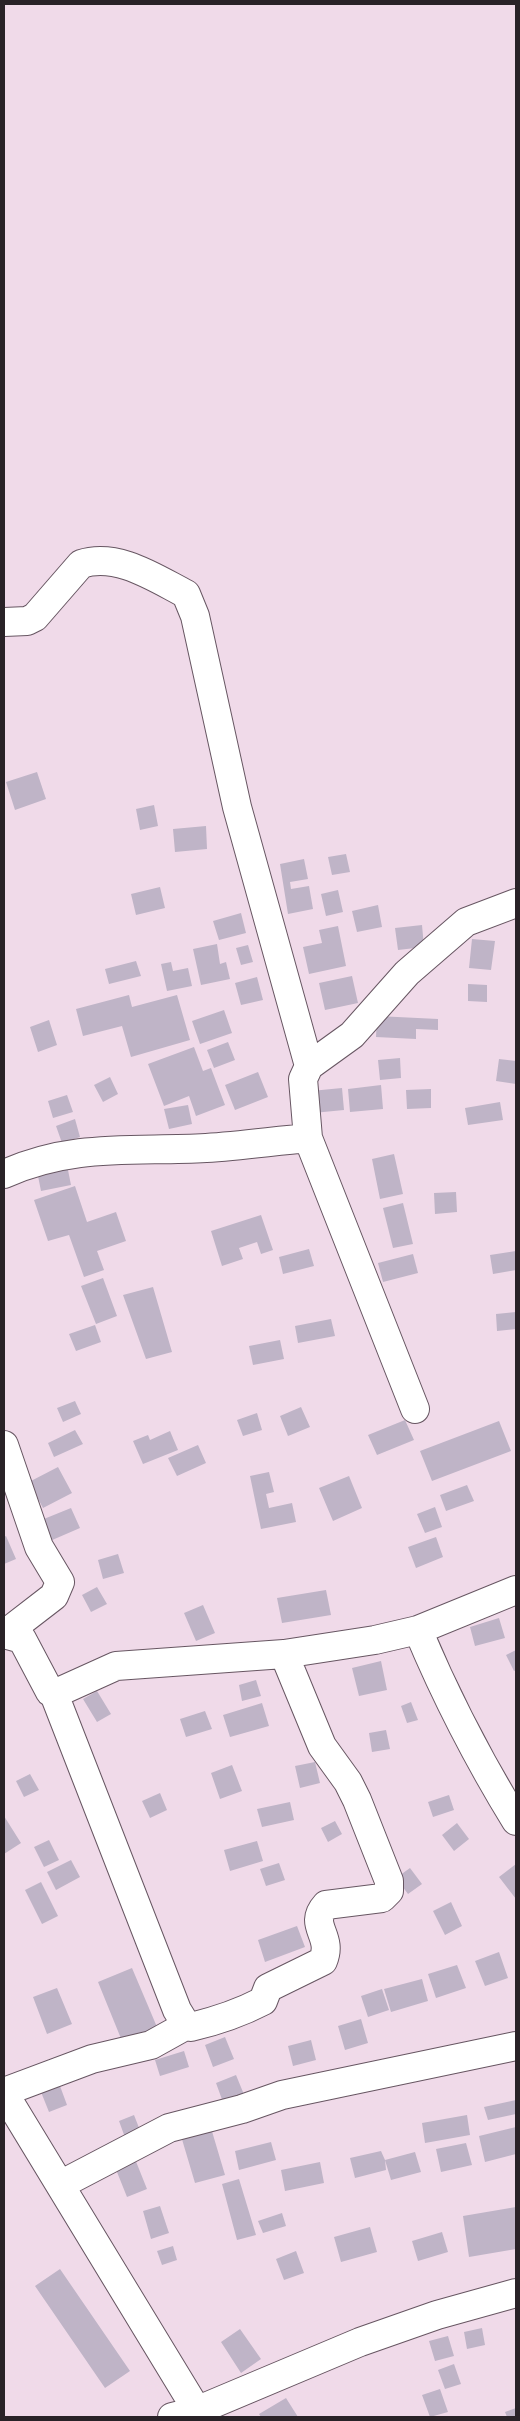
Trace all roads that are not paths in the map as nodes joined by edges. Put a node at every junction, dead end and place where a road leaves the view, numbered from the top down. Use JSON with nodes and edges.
{"nodes":[{"id":1,"x":4,"y":622,"type":"edge"},
{"id":2,"x":516,"y":903,"type":"edge"},
{"id":3,"x":309,"y":1066,"type":"junction"},
{"id":4,"x":308,"y":1138,"type":"junction"},
{"id":5,"x":4,"y":1174,"type":"edge"},
{"id":6,"x":415,"y":1409,"type":"dead end"},
{"id":7,"x":4,"y":1446,"type":"edge"},
{"id":8,"x":516,"y":1590,"type":"edge"},
{"id":9,"x":418,"y":1630,"type":"junction"},
{"id":10,"x":5,"y":1634,"type":"edge"},
{"id":11,"x":284,"y":1654,"type":"junction"},
{"id":12,"x":54,"y":1694,"type":"junction"},
{"id":13,"x":516,"y":1821,"type":"edge"},
{"id":14,"x":188,"y":2025,"type":"junction"},
{"id":15,"x":516,"y":2046,"type":"edge"},
{"id":16,"x":4,"y":2093,"type":"edge"},
{"id":17,"x":60,"y":2185,"type":"junction"},
{"id":18,"x":516,"y":2293,"type":"edge"},
{"id":19,"x":190,"y":2415,"type":"edge"}],
"edges":[{"from":1,"to":3,"type":"street"},
{"from":2,"to":3,"type":"street"},
{"from":3,"to":4,"type":"street"},
{"from":4,"to":5,"type":"street"},
{"from":4,"to":6,"type":"street"},
{"from":7,"to":10,"type":"street"},
{"from":8,"to":9,"type":"street"},
{"from":9,"to":11,"type":"street"},
{"from":9,"to":13,"type":"street"},
{"from":10,"to":12,"type":"street"},
{"from":11,"to":12,"type":"street"},
{"from":11,"to":14,"type":"street"},
{"from":12,"to":14,"type":"street"},
{"from":14,"to":16,"type":"street"},
{"from":15,"to":17,"type":"street"},
{"from":16,"to":17,"type":"street"},
{"from":17,"to":19,"type":"street"},
{"from":18,"to":19,"type":"street"}]}
